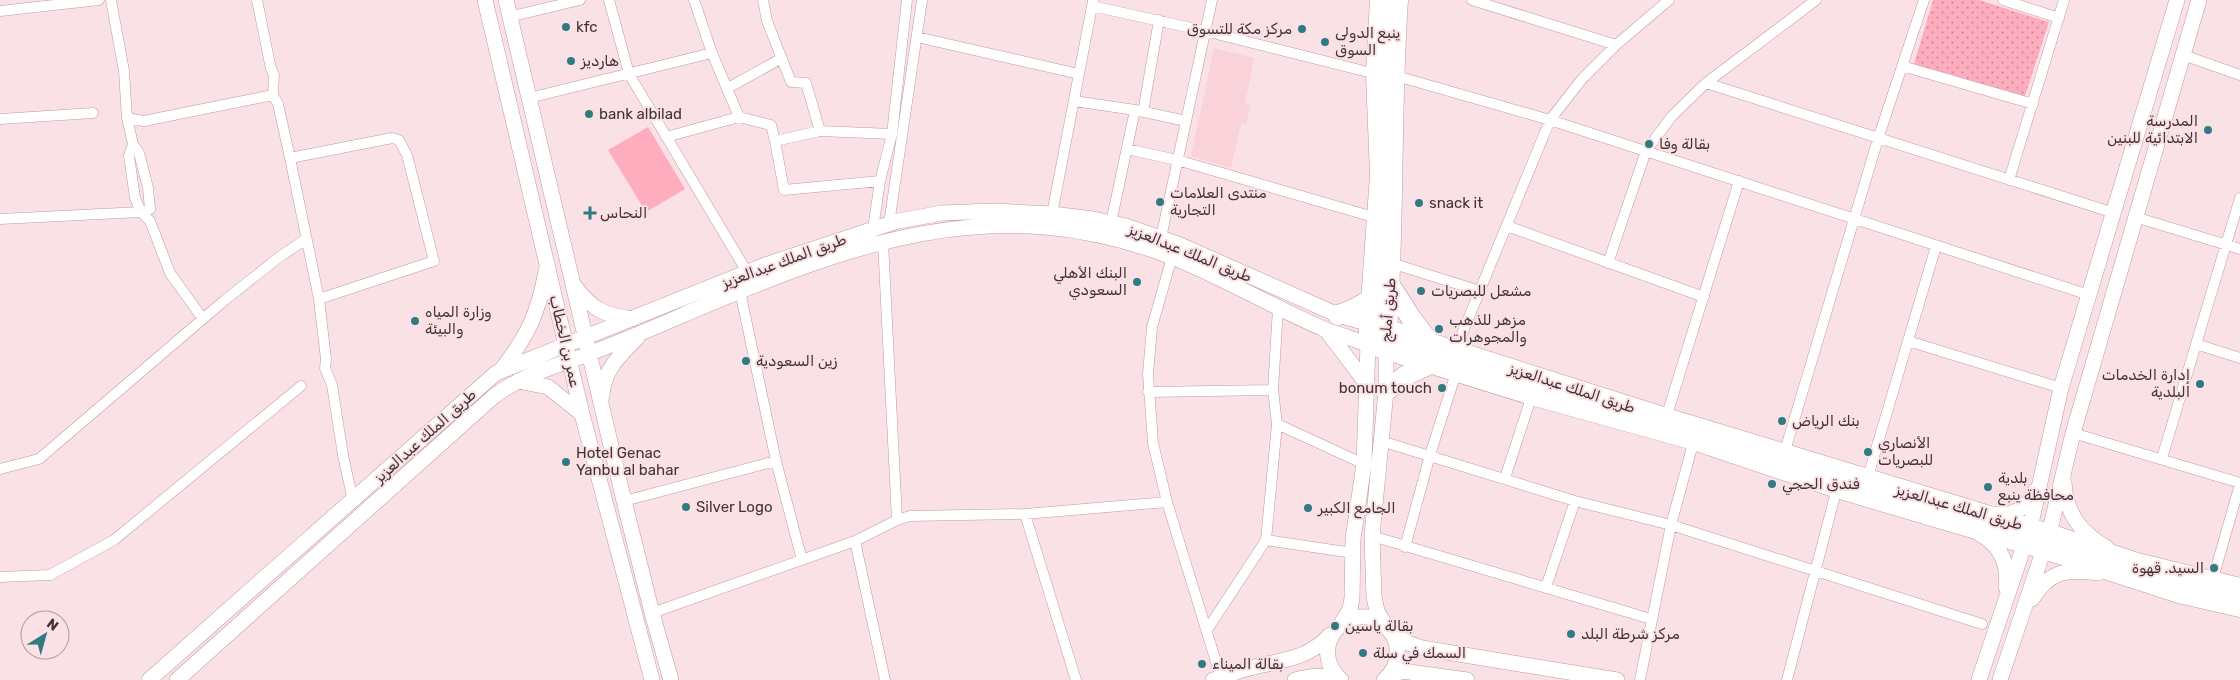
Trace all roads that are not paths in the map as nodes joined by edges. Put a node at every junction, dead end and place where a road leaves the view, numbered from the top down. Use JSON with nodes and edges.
{"nodes":[{"id":1,"x":99,"y":0,"type":"edge"},
{"id":2,"x":111,"y":0,"type":"edge"},
{"id":3,"x":257,"y":0,"type":"edge"},
{"id":4,"x":485,"y":0,"type":"edge"},
{"id":5,"x":506,"y":0,"type":"edge"},
{"id":6,"x":580,"y":0,"type":"edge"},
{"id":7,"x":609,"y":0,"type":"edge"},
{"id":8,"x":694,"y":0,"type":"edge"},
{"id":9,"x":763,"y":0,"type":"edge"},
{"id":10,"x":907,"y":0,"type":"edge"},
{"id":11,"x":922,"y":0,"type":"edge"},
{"id":12,"x":1212,"y":0,"type":"edge"},
{"id":13,"x":1380,"y":0,"type":"edge"},
{"id":14,"x":1398,"y":0,"type":"edge"},
{"id":15,"x":1472,"y":0,"type":"edge"},
{"id":16,"x":1669,"y":0,"type":"edge"},
{"id":17,"x":1816,"y":0,"type":"edge"},
{"id":18,"x":1924,"y":0,"type":"edge"},
{"id":19,"x":2003,"y":0,"type":"edge"},
{"id":20,"x":2064,"y":0,"type":"edge"},
{"id":21,"x":2177,"y":0,"type":"edge"},
{"id":22,"x":2199,"y":0,"type":"edge"},
{"id":23,"x":1488,"y":2,"type":"edge"},
{"id":24,"x":1093,"y":3,"type":"edge"},
{"id":25,"x":0,"y":11,"type":"edge"},
{"id":26,"x":510,"y":17,"type":"junction"},
{"id":27,"x":2059,"y":18,"type":"junction"},
{"id":28,"x":1159,"y":20,"type":"junction"},
{"id":29,"x":1205,"y":31,"type":"junction"},
{"id":30,"x":916,"y":37,"type":"junction"},
{"id":31,"x":1616,"y":45,"type":"junction"},
{"id":32,"x":712,"y":52,"type":"junction"},
{"id":33,"x":2183,"y":56,"type":"junction"},
{"id":34,"x":782,"y":58,"type":"junction"},
{"id":35,"x":1902,"y":66,"type":"junction"},
{"id":36,"x":629,"y":74,"type":"junction"},
{"id":37,"x":1079,"y":74,"type":"junction"},
{"id":38,"x":1384,"y":74,"type":"junction"},
{"id":39,"x":2240,"y":75,"type":"edge"},
{"id":40,"x":1706,"y":83,"type":"junction"},
{"id":41,"x":728,"y":88,"type":"junction"},
{"id":42,"x":273,"y":95,"type":"junction"},
{"id":43,"x":529,"y":98,"type":"junction"},
{"id":44,"x":1074,"y":101,"type":"junction"},
{"id":45,"x":2032,"y":104,"type":"junction"},
{"id":46,"x":1139,"y":111,"type":"junction"},
{"id":47,"x":93,"y":113,"type":"dead end"},
{"id":48,"x":740,"y":117,"type":"junction"},
{"id":49,"x":127,"y":118,"type":"junction"},
{"id":50,"x":0,"y":119,"type":"edge"},
{"id":51,"x":1550,"y":120,"type":"junction"},
{"id":52,"x":1186,"y":121,"type":"junction"},
{"id":53,"x":820,"y":131,"type":"junction"},
{"id":54,"x":892,"y":134,"type":"junction"},
{"id":55,"x":666,"y":137,"type":"junction"},
{"id":56,"x":1878,"y":138,"type":"junction"},
{"id":57,"x":775,"y":141,"type":"junction"},
{"id":58,"x":1127,"y":149,"type":"junction"},
{"id":59,"x":1646,"y":151,"type":"junction"},
{"id":60,"x":290,"y":158,"type":"junction"},
{"id":61,"x":1177,"y":160,"type":"junction"},
{"id":62,"x":2009,"y":180,"type":"junction"},
{"id":63,"x":880,"y":181,"type":"junction"},
{"id":64,"x":1739,"y":182,"type":"junction"},
{"id":65,"x":2240,"y":198,"type":"edge"},
{"id":66,"x":141,"y":212,"type":"junction"},
{"id":67,"x":2114,"y":213,"type":"junction"},
{"id":68,"x":1052,"y":214,"type":"junction"},
{"id":69,"x":2136,"y":217,"type":"junction"},
{"id":70,"x":1377,"y":218,"type":"junction"},
{"id":71,"x":0,"y":219,"type":"edge"},
{"id":72,"x":1854,"y":219,"type":"junction"},
{"id":73,"x":1111,"y":223,"type":"junction"},
{"id":74,"x":889,"y":224,"type":"junction"},
{"id":75,"x":1507,"y":226,"type":"junction"},
{"id":76,"x":873,"y":229,"type":"junction"},
{"id":77,"x":1161,"y":238,"type":"junction"},
{"id":78,"x":306,"y":239,"type":"junction"},
{"id":79,"x":883,"y":242,"type":"junction"},
{"id":80,"x":2226,"y":244,"type":"junction"},
{"id":81,"x":1936,"y":246,"type":"junction"},
{"id":82,"x":2240,"y":249,"type":"edge"},
{"id":83,"x":1172,"y":257,"type":"junction"},
{"id":84,"x":1391,"y":263,"type":"junction"},
{"id":85,"x":1608,"y":263,"type":"junction"},
{"id":86,"x":547,"y":264,"type":"junction"},
{"id":87,"x":747,"y":272,"type":"junction"},
{"id":88,"x":573,"y":284,"type":"junction"},
{"id":89,"x":1390,"y":285,"type":"junction"},
{"id":90,"x":740,"y":291,"type":"junction"},
{"id":91,"x":1480,"y":291,"type":"junction"},
{"id":92,"x":2089,"y":295,"type":"junction"},
{"id":93,"x":1704,"y":297,"type":"junction"},
{"id":94,"x":319,"y":299,"type":"junction"},
{"id":95,"x":1372,"y":299,"type":"junction"},
{"id":96,"x":1278,"y":308,"type":"junction"},
{"id":97,"x":203,"y":319,"type":"junction"},
{"id":98,"x":633,"y":320,"type":"junction"},
{"id":99,"x":1332,"y":322,"type":"junction"},
{"id":100,"x":1379,"y":327,"type":"junction"},
{"id":101,"x":642,"y":333,"type":"junction"},
{"id":102,"x":586,"y":338,"type":"junction"},
{"id":103,"x":1908,"y":341,"type":"junction"},
{"id":104,"x":1430,"y":343,"type":"junction"},
{"id":105,"x":2196,"y":344,"type":"junction"},
{"id":106,"x":566,"y":346,"type":"junction"},
{"id":107,"x":1377,"y":347,"type":"junction"},
{"id":108,"x":1456,"y":351,"type":"junction"},
{"id":109,"x":589,"y":353,"type":"junction"},
{"id":110,"x":2240,"y":358,"type":"edge"},
{"id":111,"x":570,"y":361,"type":"junction"},
{"id":112,"x":1430,"y":364,"type":"junction"},
{"id":113,"x":502,"y":370,"type":"junction"},
{"id":114,"x":1456,"y":373,"type":"junction"},
{"id":115,"x":516,"y":381,"type":"junction"},
{"id":116,"x":301,"y":386,"type":"dead end"},
{"id":117,"x":1376,"y":388,"type":"junction"},
{"id":118,"x":2061,"y":388,"type":"junction"},
{"id":119,"x":1273,"y":390,"type":"junction"},
{"id":120,"x":1148,"y":392,"type":"junction"},
{"id":121,"x":1532,"y":395,"type":"junction"},
{"id":122,"x":602,"y":405,"type":"junction"},
{"id":123,"x":582,"y":414,"type":"junction"},
{"id":124,"x":1666,"y":418,"type":"junction"},
{"id":125,"x":1277,"y":424,"type":"junction"},
{"id":126,"x":2073,"y":433,"type":"junction"},
{"id":127,"x":1694,"y":440,"type":"junction"},
{"id":128,"x":1382,"y":441,"type":"junction"},
{"id":129,"x":1784,"y":454,"type":"junction"},
{"id":130,"x":1430,"y":456,"type":"junction"},
{"id":131,"x":2162,"y":458,"type":"junction"},
{"id":132,"x":776,"y":462,"type":"junction"},
{"id":133,"x":1364,"y":464,"type":"junction"},
{"id":134,"x":0,"y":469,"type":"edge"},
{"id":135,"x":2064,"y":473,"type":"junction"},
{"id":136,"x":1505,"y":478,"type":"junction"},
{"id":137,"x":2040,"y":478,"type":"junction"},
{"id":138,"x":1866,"y":480,"type":"junction"},
{"id":139,"x":2240,"y":483,"type":"edge"},
{"id":140,"x":1837,"y":488,"type":"junction"},
{"id":141,"x":353,"y":501,"type":"junction"},
{"id":142,"x":624,"y":501,"type":"junction"},
{"id":143,"x":1575,"y":501,"type":"junction"},
{"id":144,"x":1167,"y":502,"type":"junction"},
{"id":145,"x":1025,"y":514,"type":"junction"},
{"id":146,"x":1966,"y":518,"type":"junction"},
{"id":147,"x":896,"y":520,"type":"junction"},
{"id":148,"x":1671,"y":525,"type":"junction"},
{"id":149,"x":1372,"y":536,"type":"junction"},
{"id":150,"x":2037,"y":538,"type":"junction"},
{"id":151,"x":1266,"y":540,"type":"junction"},
{"id":152,"x":855,"y":541,"type":"junction"},
{"id":153,"x":1405,"y":547,"type":"junction"},
{"id":154,"x":1353,"y":554,"type":"junction"},
{"id":155,"x":802,"y":560,"type":"junction"},
{"id":156,"x":1815,"y":570,"type":"junction"},
{"id":157,"x":2135,"y":570,"type":"junction"},
{"id":158,"x":0,"y":577,"type":"edge"},
{"id":159,"x":2212,"y":582,"type":"junction"},
{"id":160,"x":1546,"y":587,"type":"junction"},
{"id":161,"x":2240,"y":588,"type":"edge"},
{"id":162,"x":2240,"y":607,"type":"edge"},
{"id":163,"x":2004,"y":608,"type":"junction"},
{"id":164,"x":652,"y":612,"type":"junction"},
{"id":165,"x":2022,"y":615,"type":"junction"},
{"id":166,"x":1651,"y":619,"type":"junction"},
{"id":167,"x":1982,"y":624,"type":"dead end"},
{"id":168,"x":1337,"y":628,"type":"junction"},
{"id":169,"x":1389,"y":629,"type":"junction"},
{"id":170,"x":1208,"y":630,"type":"junction"},
{"id":171,"x":1217,"y":679,"type":"edge"},
{"id":172,"x":149,"y":680,"type":"edge"},
{"id":173,"x":177,"y":680,"type":"edge"},
{"id":174,"x":652,"y":680,"type":"edge"},
{"id":175,"x":671,"y":680,"type":"edge"},
{"id":176,"x":885,"y":680,"type":"edge"},
{"id":177,"x":1076,"y":680,"type":"edge"},
{"id":178,"x":1295,"y":680,"type":"edge"},
{"id":179,"x":1340,"y":680,"type":"edge"},
{"id":180,"x":1385,"y":680,"type":"edge"},
{"id":181,"x":1467,"y":680,"type":"edge"},
{"id":182,"x":1617,"y":680,"type":"edge"},
{"id":183,"x":1640,"y":680,"type":"edge"},
{"id":184,"x":1787,"y":680,"type":"edge"},
{"id":185,"x":1979,"y":680,"type":"edge"},
{"id":186,"x":2000,"y":680,"type":"edge"}],
"edges":[{"from":1,"to":25,"type":"street"},
{"from":2,"to":49,"type":"street"},
{"from":3,"to":42,"type":"street"},
{"from":4,"to":86,"type":"main road","name":"عمر بن الخطاب"},
{"from":5,"to":26,"type":"main road","name":"عمر بن الخطاب"},
{"from":6,"to":26,"type":"street"},
{"from":7,"to":36,"type":"street"},
{"from":8,"to":32,"type":"street"},
{"from":9,"to":34,"type":"street"},
{"from":10,"to":54,"type":"street"},
{"from":11,"to":30,"type":"street"},
{"from":12,"to":29,"type":"street"},
{"from":13,"to":38,"type":"highway","name":"طريق أملج"},
{"from":14,"to":38,"type":"highway","name":"طريق أملج"},
{"from":15,"to":23,"type":"street"},
{"from":16,"to":31,"type":"street"},
{"from":17,"to":40,"type":"street"},
{"from":18,"to":35,"type":"street"},
{"from":19,"to":27,"type":"street"},
{"from":20,"to":27,"type":"street"},
{"from":21,"to":67,"type":"main road"},
{"from":22,"to":33,"type":"main road"},
{"from":23,"to":31,"type":"street"},
{"from":24,"to":28,"type":"street"},
{"from":24,"to":37,"type":"street"},
{"from":26,"to":43,"type":"main road","name":"عمر بن الخطاب"},
{"from":27,"to":45,"type":"street"},
{"from":28,"to":29,"type":"street"},
{"from":28,"to":46,"type":"street"},
{"from":29,"to":38,"type":"street"},
{"from":29,"to":52,"type":"street"},
{"from":30,"to":37,"type":"street"},
{"from":30,"to":74,"type":"street"},
{"from":31,"to":51,"type":"street"},
{"from":32,"to":36,"type":"street"},
{"from":32,"to":41,"type":"street"},
{"from":33,"to":39,"type":"street"},
{"from":33,"to":69,"type":"main road"},
{"from":34,"to":41,"type":"street"},
{"from":34,"to":53,"type":"street"},
{"from":35,"to":45,"type":"street"},
{"from":35,"to":56,"type":"street"},
{"from":36,"to":43,"type":"street"},
{"from":36,"to":55,"type":"street"},
{"from":37,"to":44,"type":"street"},
{"from":38,"to":51,"type":"street"},
{"from":38,"to":70,"type":"highway","name":"طريق أملج"},
{"from":38,"to":84,"type":"highway","name":"طريق أملج"},
{"from":40,"to":56,"type":"street"},
{"from":40,"to":59,"type":"street"},
{"from":41,"to":48,"type":"street"},
{"from":42,"to":49,"type":"street"},
{"from":42,"to":60,"type":"street"},
{"from":43,"to":88,"type":"main road","name":"عمر بن الخطاب"},
{"from":44,"to":46,"type":"street"},
{"from":44,"to":68,"type":"street"},
{"from":45,"to":62,"type":"street"},
{"from":46,"to":52,"type":"street"},
{"from":46,"to":58,"type":"street"},
{"from":47,"to":50,"type":"street"},
{"from":48,"to":55,"type":"street"},
{"from":48,"to":57,"type":"street"},
{"from":49,"to":66,"type":"street"},
{"from":51,"to":59,"type":"street"},
{"from":51,"to":75,"type":"street"},
{"from":52,"to":61,"type":"street"},
{"from":53,"to":54,"type":"street"},
{"from":53,"to":57,"type":"street"},
{"from":54,"to":63,"type":"street"},
{"from":55,"to":87,"type":"street"},
{"from":56,"to":62,"type":"street"},
{"from":56,"to":72,"type":"street"},
{"from":57,"to":63,"type":"street"},
{"from":58,"to":61,"type":"street"},
{"from":58,"to":73,"type":"street"},
{"from":59,"to":64,"type":"street"},
{"from":59,"to":85,"type":"street"},
{"from":60,"to":78,"type":"street"},
{"from":60,"to":94,"type":"street"},
{"from":61,"to":70,"type":"street"},
{"from":61,"to":77,"type":"street"},
{"from":62,"to":67,"type":"street"},
{"from":63,"to":76,"type":"street"},
{"from":64,"to":72,"type":"street"},
{"from":64,"to":93,"type":"street"},
{"from":65,"to":80,"type":"street"},
{"from":66,"to":71,"type":"street"},
{"from":66,"to":97,"type":"street"},
{"from":67,"to":92,"type":"main road"},
{"from":68,"to":73,"type":"main road","name":"طريق الملك عبدالعزيز"},
{"from":68,"to":74,"type":"main road","name":"طريق الملك عبدالعزيز"},
{"from":69,"to":80,"type":"street"},
{"from":69,"to":126,"type":"main road"},
{"from":70,"to":95,"type":"highway","name":"طريق أملج"},
{"from":72,"to":81,"type":"street"},
{"from":72,"to":129,"type":"street"},
{"from":73,"to":77,"type":"main road","name":"طريق الملك عبدالعزيز"},
{"from":74,"to":76,"type":"main road","name":"طريق الملك عبدالعزيز"},
{"from":75,"to":85,"type":"street"},
{"from":75,"to":91,"type":"street"},
{"from":76,"to":87,"type":"main road","name":"طريق الملك عبدالعزيز"},
{"from":77,"to":99,"type":"main road","name":"طريق الملك عبدالعزيز"},
{"from":78,"to":94,"type":"street"},
{"from":78,"to":97,"type":"street"},
{"from":79,"to":83,"type":"main road","name":"طريق الملك عبدالعزيز"},
{"from":79,"to":90,"type":"main road","name":"طريق الملك عبدالعزيز"},
{"from":79,"to":147,"type":"street"},
{"from":80,"to":82,"type":"street"},
{"from":80,"to":105,"type":"street"},
{"from":81,"to":92,"type":"street"},
{"from":81,"to":103,"type":"street"},
{"from":83,"to":96,"type":"main road","name":"طريق الملك عبدالعزيز"},
{"from":83,"to":120,"type":"street"},
{"from":84,"to":89,"type":"highway","name":"طريق أملج"},
{"from":84,"to":91,"type":"street"},
{"from":85,"to":93,"type":"street"},
{"from":86,"to":106,"type":"main road","name":"عمر بن الخطاب"},
{"from":86,"to":113,"type":"main road"},
{"from":87,"to":98,"type":"main road","name":"طريق الملك عبدالعزيز"},
{"from":88,"to":98,"type":"main road"},
{"from":88,"to":102,"type":"main road","name":"عمر بن الخطاب"},
{"from":89,"to":100,"type":"highway","name":"طريق أملج"},
{"from":89,"to":104,"type":"highway"},
{"from":90,"to":101,"type":"main road","name":"طريق الملك عبدالعزيز"},
{"from":90,"to":132,"type":"street"},
{"from":91,"to":108,"type":"street"},
{"from":92,"to":118,"type":"main road"},
{"from":93,"to":124,"type":"street"},
{"from":94,"to":141,"type":"street"},
{"from":95,"to":99,"type":"highway"},
{"from":95,"to":100,"type":"highway","name":"طريق أملج"},
{"from":96,"to":99,"type":"main road","name":"طريق الملك عبدالعزيز"},
{"from":96,"to":119,"type":"street"},
{"from":97,"to":134,"type":"street"},
{"from":98,"to":102,"type":"main road","name":"طريق الملك عبدالعزيز"},
{"from":99,"to":100,"type":"main road","name":"طريق الملك عبدالعزيز"},
{"from":99,"to":107,"type":"main road","name":"طريق الملك عبدالعزيز"},
{"from":99,"to":117,"type":"main road"},
{"from":100,"to":104,"type":"highway","name":"طريق الملك عبدالعزيز"},
{"from":100,"to":107,"type":"highway","name":"طريق أملج"},
{"from":101,"to":109,"type":"main road","name":"طريق الملك عبدالعزيز"},
{"from":101,"to":122,"type":"main road"},
{"from":102,"to":106,"type":"main road","name":"طريق الملك عبدالعزيز"},
{"from":102,"to":109,"type":"main road","name":"عمر بن الخطاب"},
{"from":103,"to":118,"type":"street"},
{"from":103,"to":138,"type":"street"},
{"from":104,"to":108,"type":"highway","name":"طريق الملك عبدالعزيز"},
{"from":105,"to":110,"type":"street"},
{"from":105,"to":131,"type":"street"},
{"from":106,"to":111,"type":"main road","name":"عمر بن الخطاب"},
{"from":106,"to":113,"type":"main road","name":"طريق الملك عبدالعزيز"},
{"from":107,"to":112,"type":"highway","name":"طريق الملك عبدالعزيز"},
{"from":107,"to":117,"type":"main road"},
{"from":108,"to":124,"type":"highway","name":"طريق الملك عبدالعزيز"},
{"from":109,"to":111,"type":"main road","name":"طريق الملك عبدالعزيز"},
{"from":109,"to":122,"type":"main road","name":"عمر بن الخطاب"},
{"from":111,"to":115,"type":"main road","name":"طريق الملك عبدالعزيز"},
{"from":111,"to":123,"type":"main road","name":"عمر بن الخطاب"},
{"from":112,"to":114,"type":"highway","name":"طريق الملك عبدالعزيز"},
{"from":112,"to":117,"type":"highway"},
{"from":113,"to":141,"type":"main road","name":"طريق الملك عبدالعزيز"},
{"from":114,"to":121,"type":"highway","name":"طريق الملك عبدالعزيز"},
{"from":114,"to":130,"type":"street"},
{"from":115,"to":123,"type":"main road"},
{"from":115,"to":173,"type":"main road","name":"طريق الملك عبدالعزيز"},
{"from":116,"to":158,"type":"street"},
{"from":117,"to":128,"type":"main road"},
{"from":117,"to":133,"type":"main road"},
{"from":118,"to":137,"type":"main road"},
{"from":119,"to":120,"type":"street"},
{"from":119,"to":125,"type":"street"},
{"from":120,"to":144,"type":"street"},
{"from":121,"to":127,"type":"highway","name":"طريق الملك عبدالعزيز"},
{"from":121,"to":136,"type":"street"},
{"from":122,"to":142,"type":"main road","name":"عمر بن الخطاب"},
{"from":123,"to":174,"type":"main road","name":"عمر بن الخطاب"},
{"from":124,"to":129,"type":"highway","name":"طريق الملك عبدالعزيز"},
{"from":125,"to":133,"type":"street"},
{"from":125,"to":151,"type":"street"},
{"from":126,"to":131,"type":"street"},
{"from":126,"to":135,"type":"main road"},
{"from":127,"to":140,"type":"highway","name":"طريق الملك عبدالعزيز"},
{"from":127,"to":148,"type":"street"},
{"from":128,"to":130,"type":"street"},
{"from":128,"to":149,"type":"main road"},
{"from":129,"to":138,"type":"highway","name":"طريق الملك عبدالعزيز"},
{"from":130,"to":136,"type":"street"},
{"from":130,"to":153,"type":"street"},
{"from":131,"to":139,"type":"street"},
{"from":132,"to":142,"type":"street"},
{"from":132,"to":155,"type":"street"},
{"from":133,"to":154,"type":"main road"},
{"from":135,"to":150,"type":"main road"},
{"from":135,"to":157,"type":"main road"},
{"from":136,"to":143,"type":"street"},
{"from":137,"to":146,"type":"main road"},
{"from":137,"to":150,"type":"main road"},
{"from":138,"to":146,"type":"highway","name":"طريق الملك عبدالعزيز"},
{"from":139,"to":159,"type":"street"},
{"from":140,"to":146,"type":"highway","name":"طريق الملك عبدالعزيز"},
{"from":140,"to":156,"type":"street"},
{"from":141,"to":172,"type":"main road","name":"طريق الملك عبدالعزيز"},
{"from":142,"to":164,"type":"main road","name":"عمر بن الخطاب"},
{"from":143,"to":148,"type":"street"},
{"from":143,"to":160,"type":"street"},
{"from":144,"to":145,"type":"street"},
{"from":144,"to":170,"type":"street"},
{"from":145,"to":147,"type":"street"},
{"from":145,"to":177,"type":"street"},
{"from":146,"to":150,"type":"highway","name":"طريق الملك عبدالعزيز"},
{"from":146,"to":163,"type":"main road"},
{"from":147,"to":152,"type":"street"},
{"from":148,"to":156,"type":"street"},
{"from":148,"to":166,"type":"street"},
{"from":149,"to":153,"type":"street"},
{"from":149,"to":169,"type":"main road"},
{"from":150,"to":157,"type":"highway","name":"طريق الملك عبدالعزيز"},
{"from":150,"to":163,"type":"main road"},
{"from":150,"to":165,"type":"main road"},
{"from":151,"to":154,"type":"street"},
{"from":151,"to":170,"type":"street"},
{"from":152,"to":155,"type":"street"},
{"from":152,"to":176,"type":"street"},
{"from":153,"to":160,"type":"street"},
{"from":154,"to":168,"type":"main road"},
{"from":155,"to":164,"type":"street"},
{"from":156,"to":167,"type":"street"},
{"from":156,"to":184,"type":"street"},
{"from":157,"to":159,"type":"highway","name":"طريق الملك عبدالعزيز"},
{"from":157,"to":162,"type":"highway","name":"طريق الملك عبدالعزيز"},
{"from":157,"to":165,"type":"main road"},
{"from":159,"to":161,"type":"highway","name":"طريق الملك عبدالعزيز"},
{"from":160,"to":166,"type":"street"},
{"from":163,"to":185,"type":"main road"},
{"from":164,"to":175,"type":"main road","name":"عمر بن الخطاب"},
{"from":165,"to":186,"type":"main road"},
{"from":166,"to":183,"type":"street"},
{"from":168,"to":169,"type":"main road"},
{"from":168,"to":171,"type":"main road"},
{"from":168,"to":179,"type":"main road"},
{"from":169,"to":180,"type":"main road"},
{"from":169,"to":182,"type":"main road"},
{"from":170,"to":171,"type":"street"},
{"from":178,"to":179,"type":"main road"},
{"from":180,"to":181,"type":"main road"}]}
